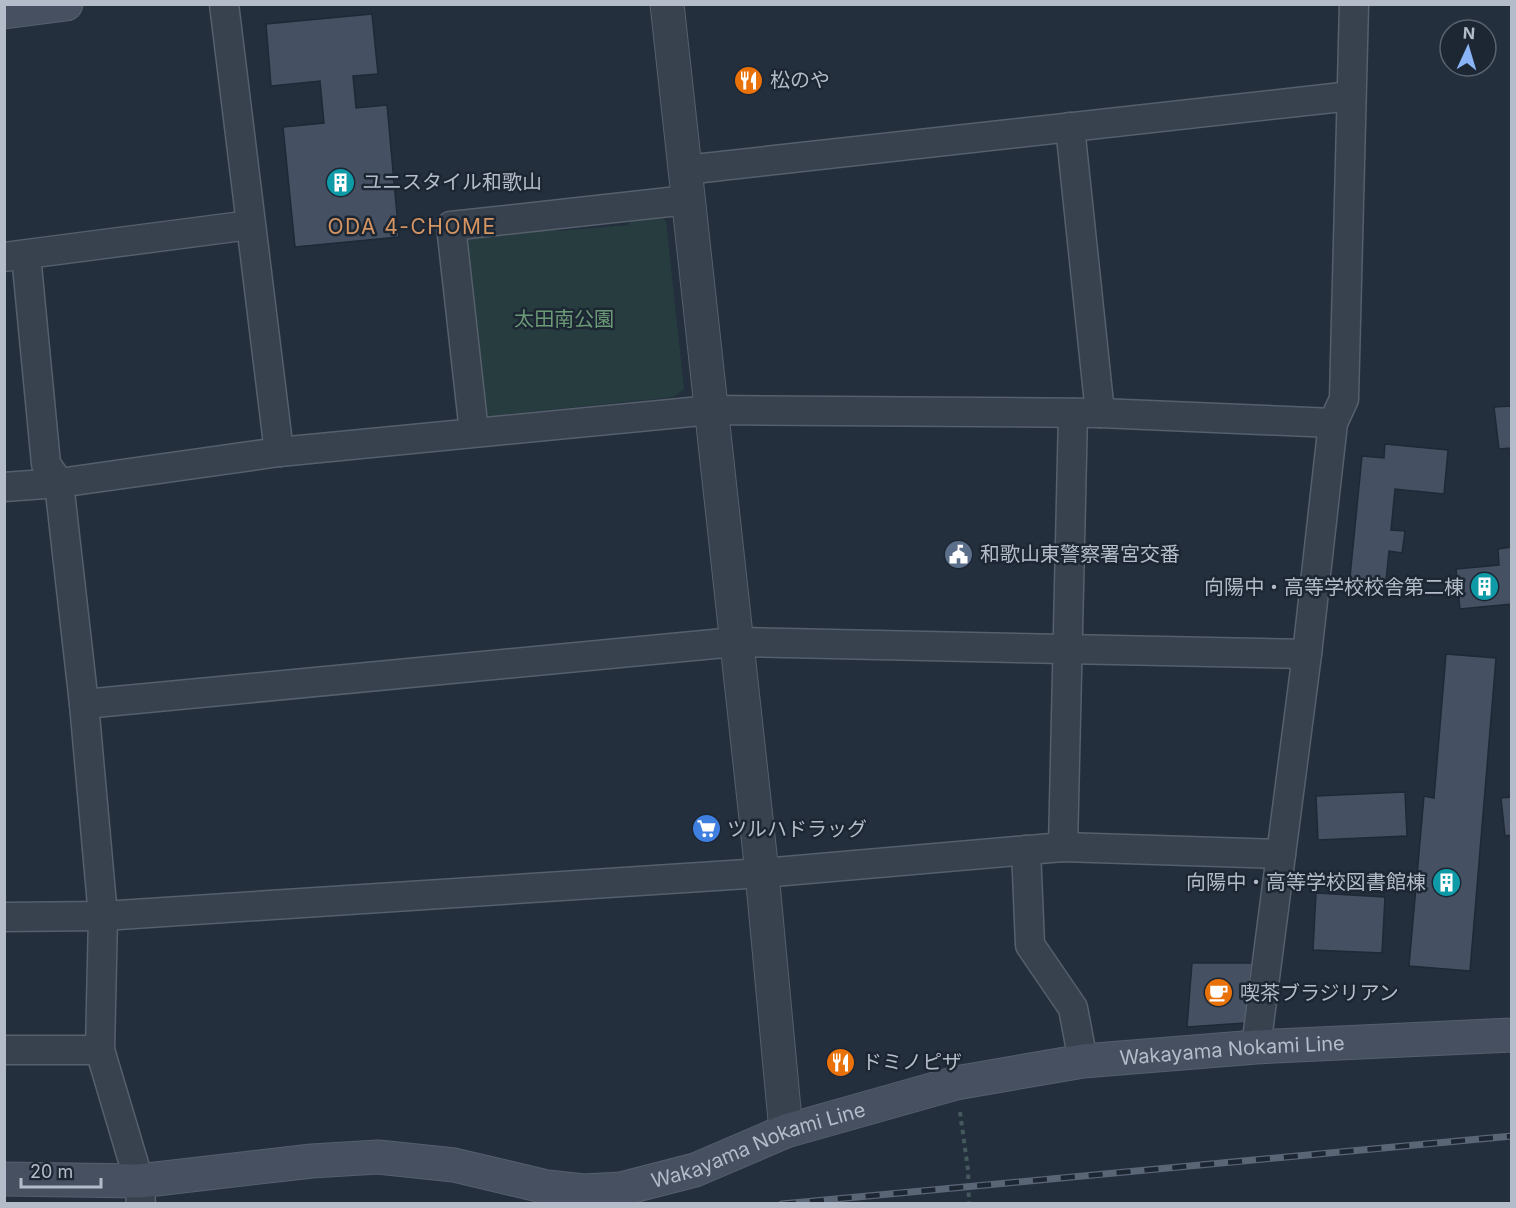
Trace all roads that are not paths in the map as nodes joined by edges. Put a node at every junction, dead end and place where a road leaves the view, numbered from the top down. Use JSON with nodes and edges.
{"nodes":[{"id":1,"x":66,"y":4,"type":"edge"},
{"id":2,"x":224,"y":4,"type":"edge"},
{"id":3,"x":668,"y":4,"type":"edge"},
{"id":4,"x":1354,"y":4,"type":"edge"},
{"id":5,"x":4,"y":12,"type":"edge"},
{"id":6,"x":1351,"y":96,"type":"junction"},
{"id":7,"x":1070,"y":127,"type":"junction"},
{"id":8,"x":686,"y":185,"type":"junction"},
{"id":9,"x":250,"y":225,"type":"junction"},
{"id":10,"x":15,"y":256,"type":"edge"},
{"id":11,"x":711,"y":410,"type":"junction"},
{"id":12,"x":1087,"y":413,"type":"junction"},
{"id":13,"x":1333,"y":423,"type":"junction"},
{"id":14,"x":474,"y":432,"type":"junction"},
{"id":15,"x":279,"y":452,"type":"junction"},
{"id":16,"x":59,"y":483,"type":"junction"},
{"id":17,"x":4,"y":487,"type":"edge"},
{"id":18,"x":735,"y":642,"type":"junction"},
{"id":19,"x":1066,"y":649,"type":"junction"},
{"id":20,"x":1307,"y":654,"type":"junction"},
{"id":21,"x":84,"y":704,"type":"junction"},
{"id":22,"x":1063,"y":847,"type":"junction"},
{"id":23,"x":1026,"y":850,"type":"junction"},
{"id":24,"x":1281,"y":854,"type":"junction"},
{"id":25,"x":762,"y":873,"type":"junction"},
{"id":26,"x":103,"y":916,"type":"junction"},
{"id":27,"x":4,"y":917,"type":"edge"},
{"id":28,"x":1512,"y":1035,"type":"edge"},
{"id":29,"x":1256,"y":1047,"type":"junction"},
{"id":30,"x":4,"y":1050,"type":"edge"},
{"id":31,"x":100,"y":1050,"type":"junction"},
{"id":32,"x":1083,"y":1061,"type":"junction"},
{"id":33,"x":786,"y":1131,"type":"junction"},
{"id":34,"x":4,"y":1179,"type":"edge"},
{"id":35,"x":140,"y":1192,"type":"edge"}],
"edges":[{"from":1,"to":5,"type":"main road"},
{"from":2,"to":9,"type":"street"},
{"from":3,"to":8,"type":"street"},
{"from":4,"to":6,"type":"street"},
{"from":6,"to":7,"type":"street"},
{"from":6,"to":13,"type":"street"},
{"from":7,"to":8,"type":"street"},
{"from":7,"to":12,"type":"street"},
{"from":8,"to":11,"type":"street"},
{"from":8,"to":14,"type":"street"},
{"from":9,"to":10,"type":"street"},
{"from":9,"to":15,"type":"street"},
{"from":10,"to":16,"type":"street"},
{"from":11,"to":12,"type":"street"},
{"from":11,"to":14,"type":"street"},
{"from":11,"to":18,"type":"street"},
{"from":12,"to":13,"type":"street"},
{"from":12,"to":19,"type":"street"},
{"from":13,"to":20,"type":"street"},
{"from":14,"to":15,"type":"street"},
{"from":15,"to":16,"type":"street"},
{"from":16,"to":17,"type":"street"},
{"from":16,"to":21,"type":"street"},
{"from":18,"to":19,"type":"street"},
{"from":18,"to":21,"type":"street"},
{"from":18,"to":25,"type":"street"},
{"from":19,"to":20,"type":"street"},
{"from":19,"to":22,"type":"street"},
{"from":20,"to":24,"type":"street"},
{"from":21,"to":26,"type":"street"},
{"from":22,"to":23,"type":"street"},
{"from":22,"to":24,"type":"street"},
{"from":23,"to":25,"type":"street"},
{"from":23,"to":32,"type":"street"},
{"from":24,"to":29,"type":"street"},
{"from":25,"to":26,"type":"street"},
{"from":25,"to":33,"type":"street"},
{"from":26,"to":27,"type":"street"},
{"from":26,"to":31,"type":"street"},
{"from":28,"to":29,"type":"main road","name":"Wakayama Nokami Line"},
{"from":29,"to":32,"type":"main road","name":"Wakayama Nokami Line"},
{"from":30,"to":31,"type":"street"},
{"from":31,"to":35,"type":"street"},
{"from":32,"to":33,"type":"main road","name":"Wakayama Nokami Line"},
{"from":33,"to":35,"type":"main road","name":"Wakayama Nokami Line"},
{"from":34,"to":35,"type":"main road","name":"Wakayama Nokami Line"}]}
